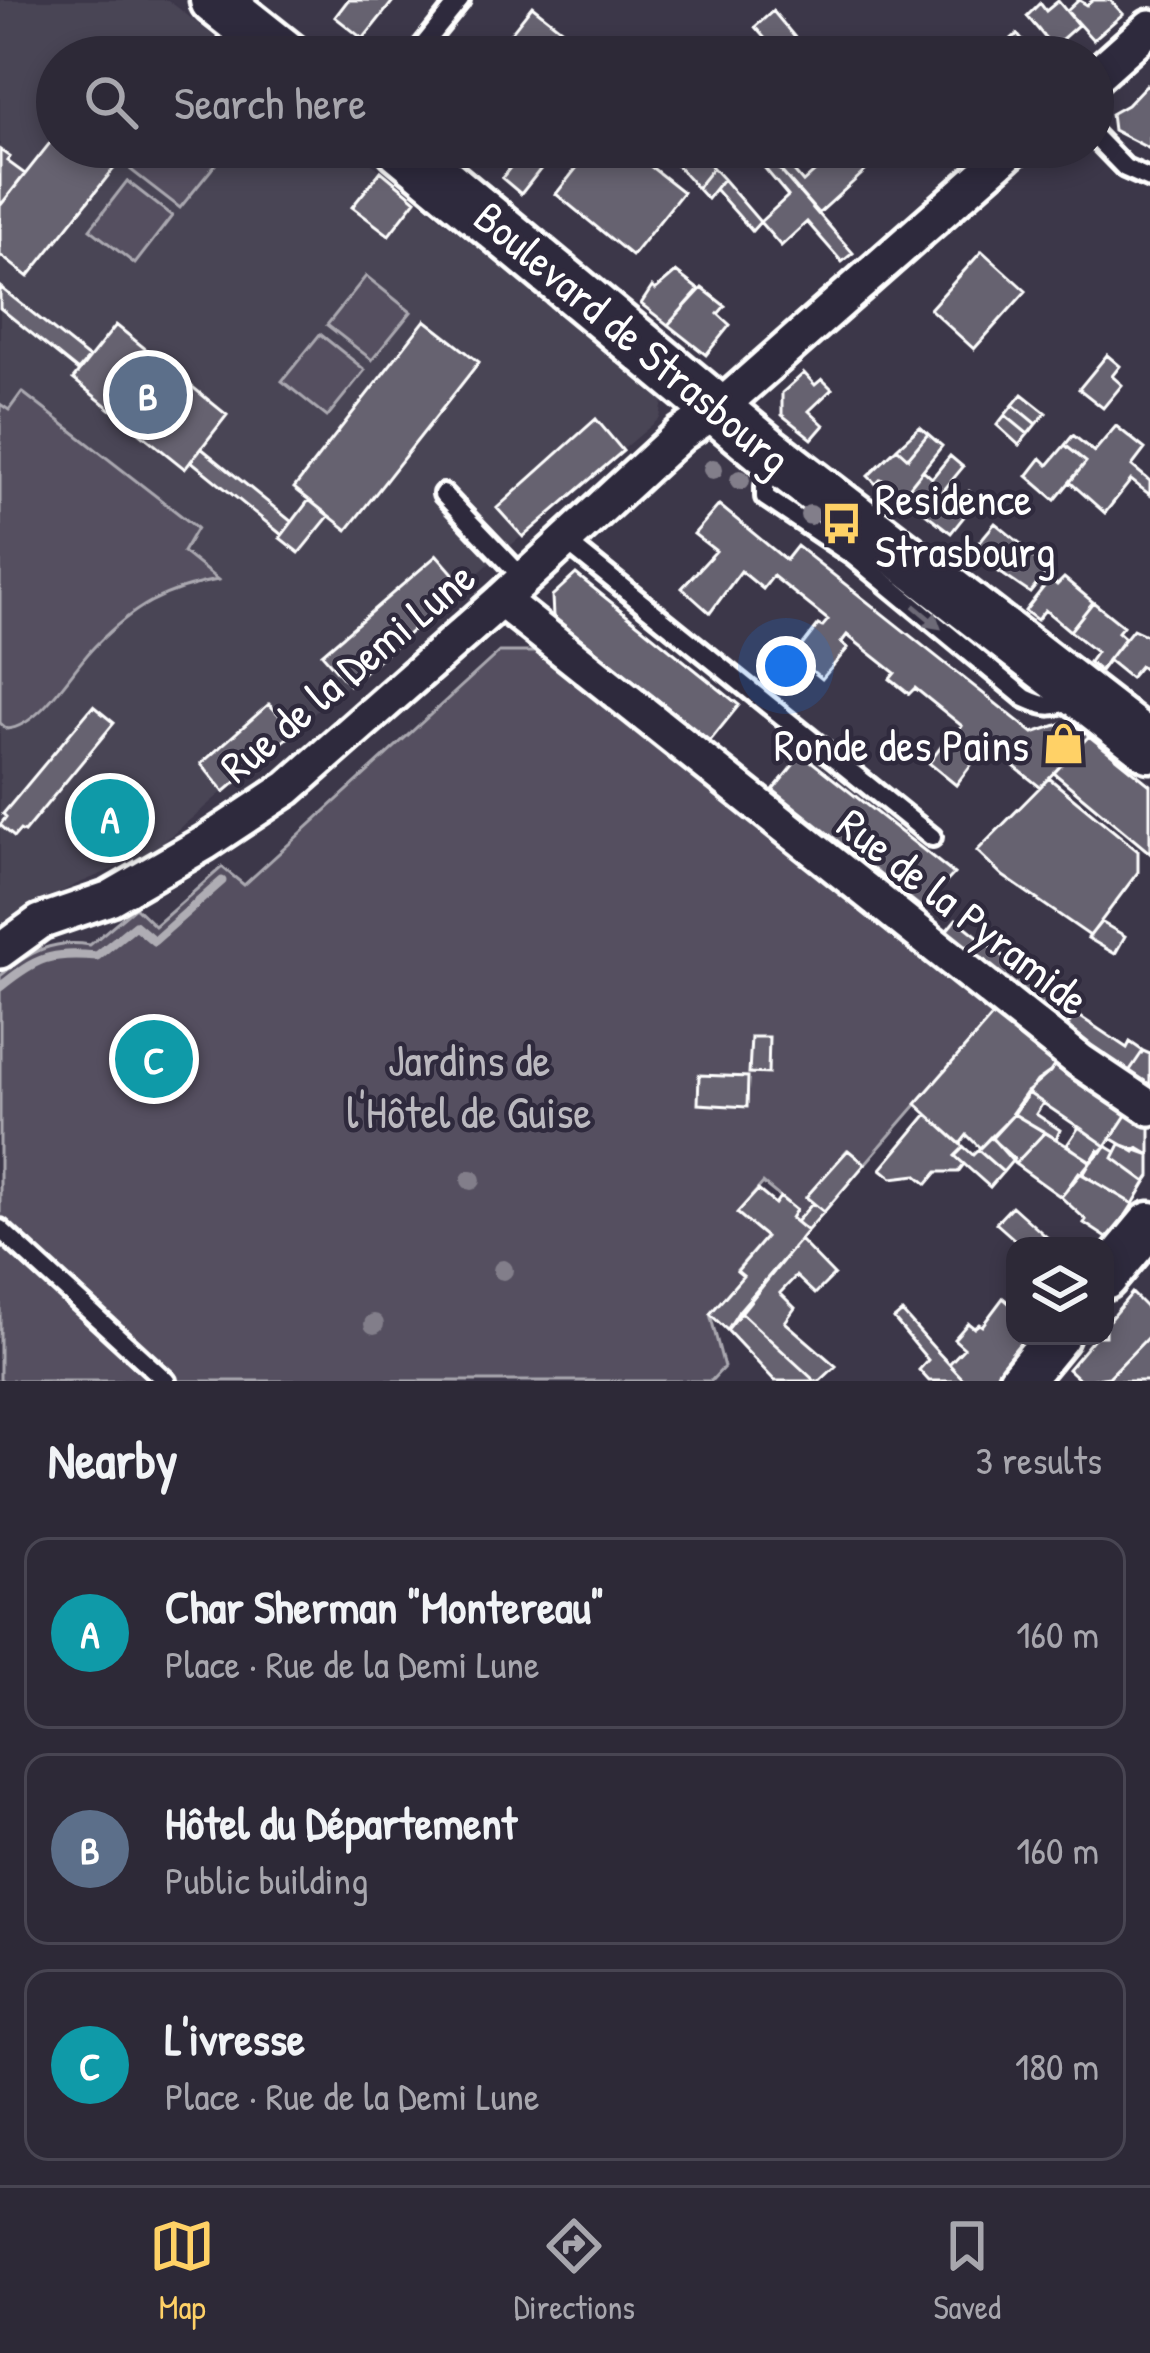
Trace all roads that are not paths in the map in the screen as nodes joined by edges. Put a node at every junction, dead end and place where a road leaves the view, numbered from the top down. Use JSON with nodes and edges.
{"nodes":[{"id":1,"x":215,"y":0,"type":"edge"},
{"id":2,"x":460,"y":0,"type":"edge"},
{"id":3,"x":1143,"y":0,"type":"edge"},
{"id":4,"x":1150,"y":9,"type":"edge"},
{"id":5,"x":1150,"y":28,"type":"edge"},
{"id":6,"x":260,"y":36,"type":"edge"},
{"id":7,"x":431,"y":36,"type":"edge"},
{"id":8,"x":1114,"y":60,"type":"edge"},
{"id":9,"x":1114,"y":156,"type":"edge"},
{"id":10,"x":426,"y":168,"type":"edge"},
{"id":11,"x":991,"y":168,"type":"edge"},
{"id":12,"x":1150,"y":179,"type":"edge"},
{"id":13,"x":717,"y":410,"type":"junction"},
{"id":14,"x":443,"y":494,"type":"dead end"},
{"id":15,"x":565,"y":542,"type":"junction"},
{"id":16,"x":513,"y":590,"type":"junction"},
{"id":17,"x":1150,"y":747,"type":"edge"},
{"id":18,"x":932,"y":837,"type":"dead end"},
{"id":19,"x":0,"y":950,"type":"edge"},
{"id":20,"x":1150,"y":1108,"type":"edge"},
{"id":21,"x":1150,"y":1224,"type":"edge"},
{"id":22,"x":0,"y":1229,"type":"edge"},
{"id":23,"x":1114,"y":1267,"type":"edge"},
{"id":24,"x":1050,"y":1345,"type":"edge"},
{"id":25,"x":166,"y":1381,"type":"edge"},
{"id":26,"x":1020,"y":1381,"type":"edge"}],
"edges":[{"from":1,"to":6,"type":"main road"},
{"from":2,"to":7,"type":"lane"},
{"from":3,"to":4,"type":"street"},
{"from":5,"to":8,"type":"street"},
{"from":9,"to":12,"type":"lane"},
{"from":10,"to":13,"type":"main road","name":"Boulevard de Strasbourg"},
{"from":11,"to":13,"type":"street","name":"Rue de la Demi Lune"},
{"from":13,"to":15,"type":"street","name":"Rue de la Demi Lune"},
{"from":13,"to":17,"type":"main road","name":"Boulevard de Strasbourg"},
{"from":14,"to":16,"type":"lane"},
{"from":15,"to":16,"type":"street","name":"Rue de la Demi Lune"},
{"from":15,"to":18,"type":"lane"},
{"from":16,"to":19,"type":"street","name":"Rue de la Demi Lune"},
{"from":16,"to":20,"type":"street","name":"Rue de la Pyramide"},
{"from":21,"to":23,"type":"street"},
{"from":22,"to":25,"type":"lane"},
{"from":24,"to":26,"type":"street"}]}
